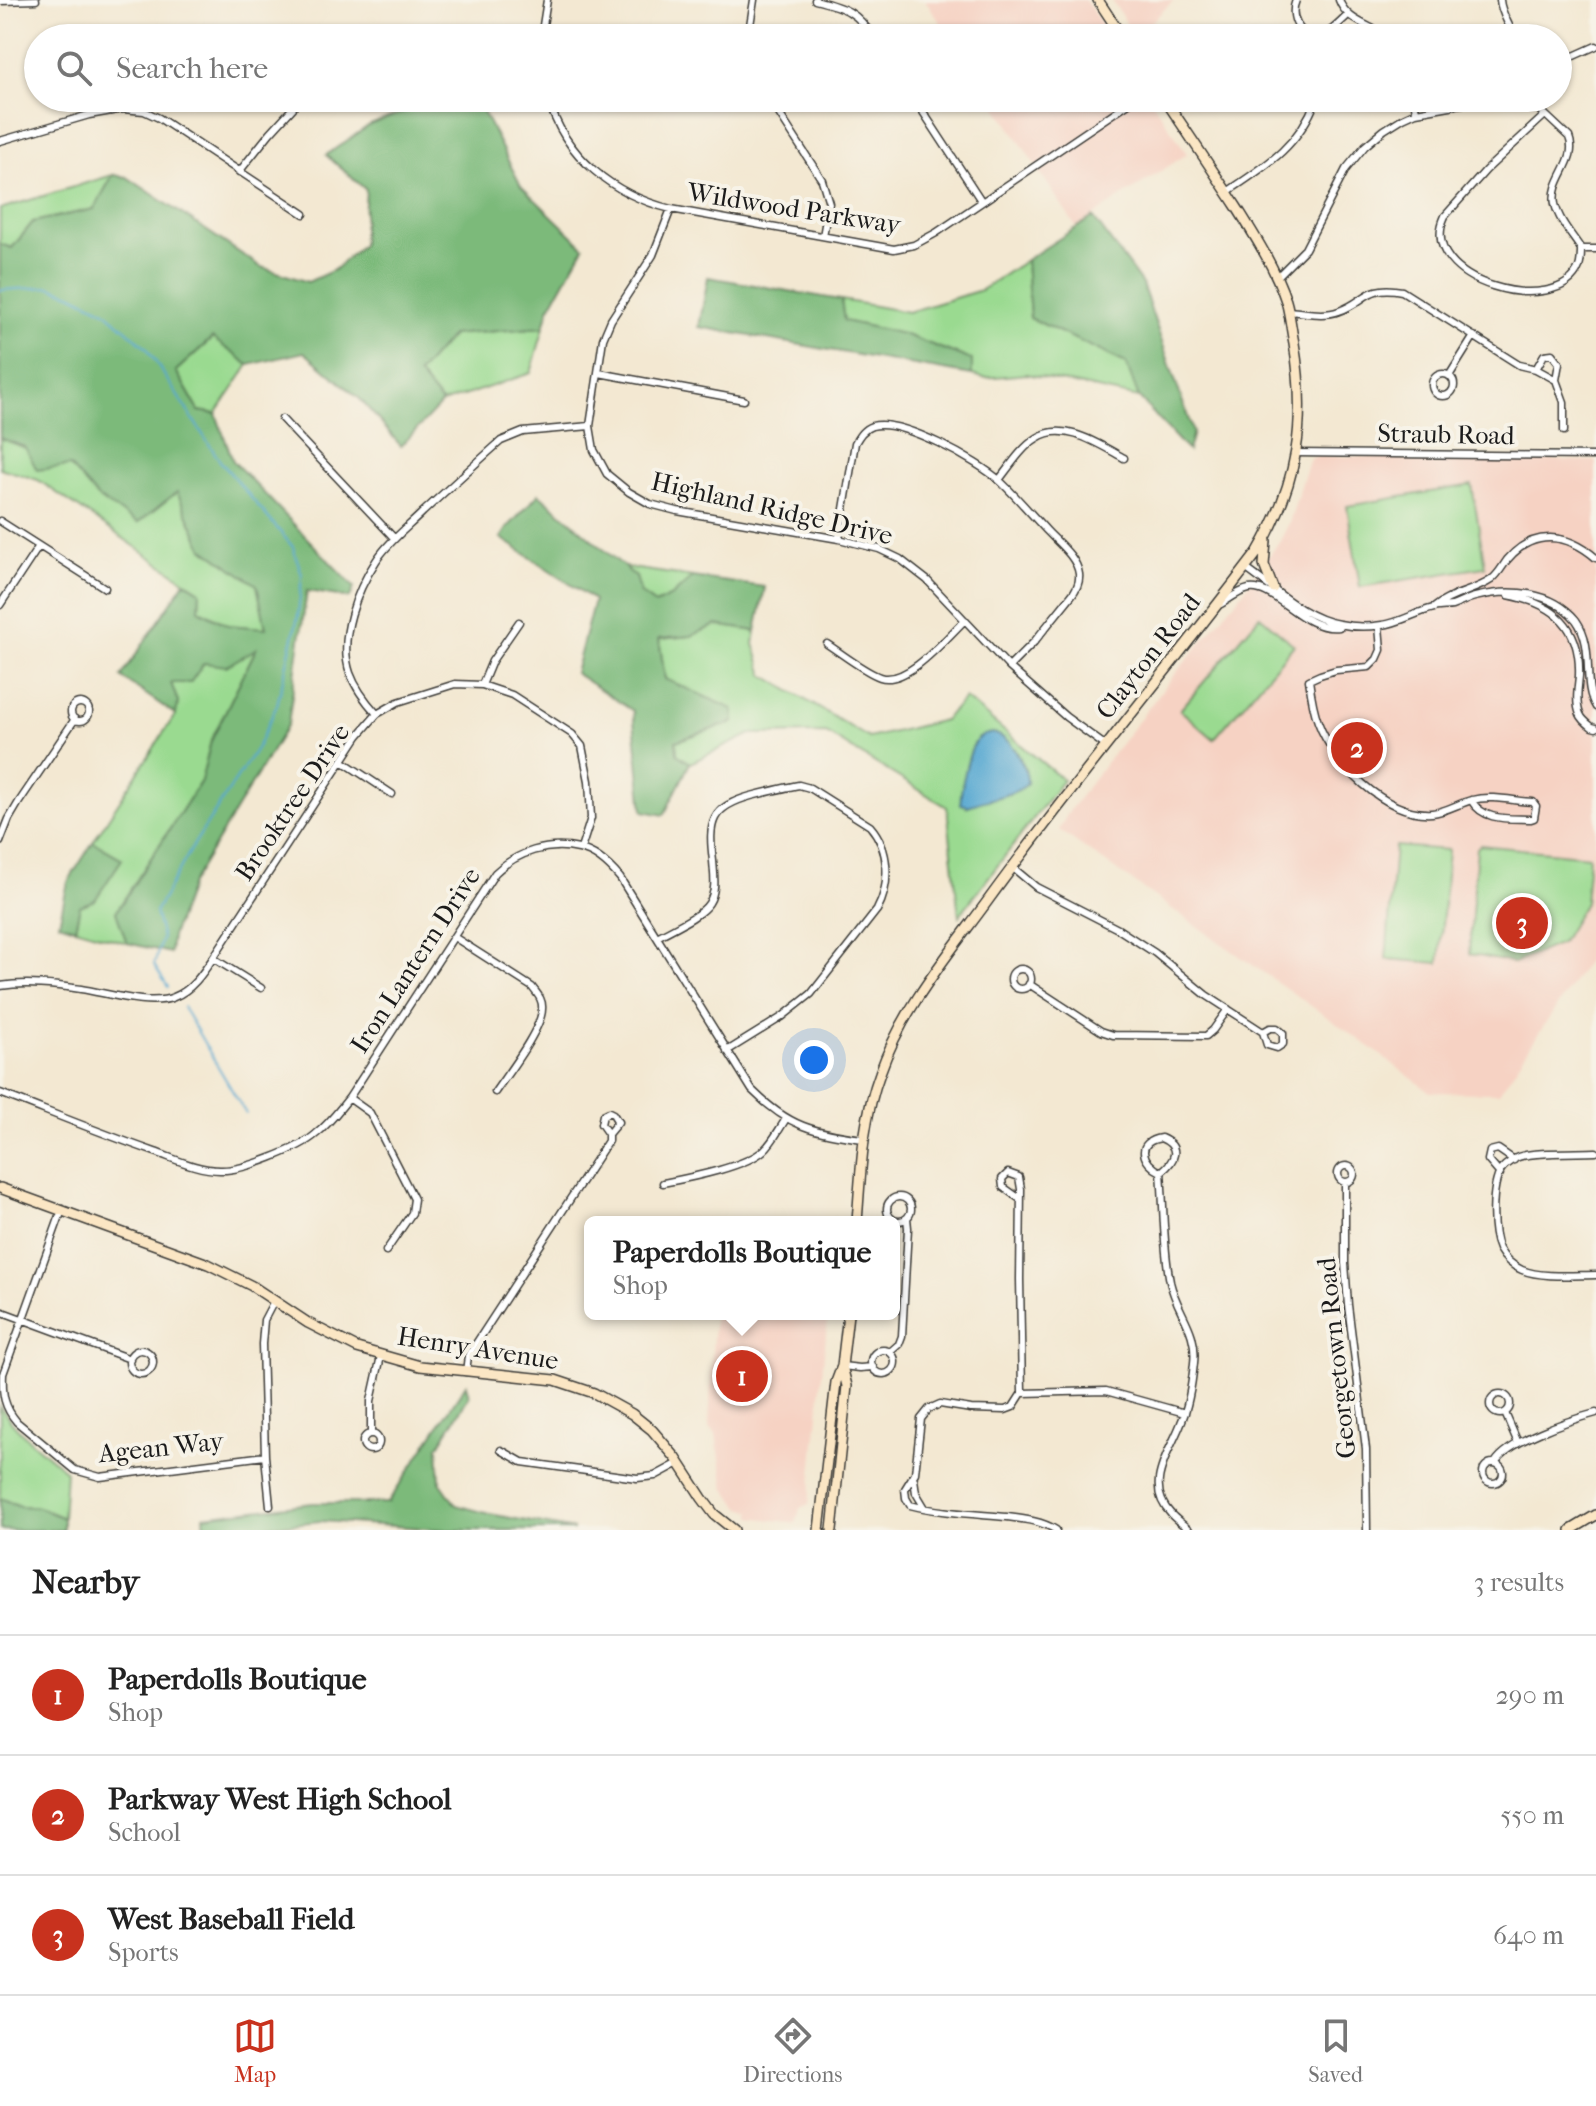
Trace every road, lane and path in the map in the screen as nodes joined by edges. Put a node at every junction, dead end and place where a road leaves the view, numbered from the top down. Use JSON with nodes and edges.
{"nodes":[{"id":1,"x":36,"y":0,"type":"edge"},
{"id":2,"x":547,"y":0,"type":"edge"},
{"id":3,"x":754,"y":0,"type":"edge"},
{"id":4,"x":815,"y":0,"type":"edge"},
{"id":5,"x":1098,"y":0,"type":"edge"},
{"id":6,"x":1296,"y":0,"type":"edge"},
{"id":7,"x":1339,"y":0,"type":"edge"},
{"id":8,"x":1500,"y":0,"type":"edge"},
{"id":9,"x":0,"y":1,"type":"edge"},
{"id":10,"x":1347,"y":16,"type":"junction"},
{"id":11,"x":543,"y":24,"type":"edge"},
{"id":12,"x":750,"y":24,"type":"edge"},
{"id":13,"x":865,"y":24,"type":"edge"},
{"id":14,"x":1114,"y":24,"type":"edge"},
{"id":15,"x":1297,"y":24,"type":"edge"},
{"id":16,"x":1338,"y":24,"type":"edge"},
{"id":17,"x":1366,"y":24,"type":"edge"},
{"id":18,"x":1509,"y":24,"type":"edge"},
{"id":19,"x":1596,"y":46,"type":"edge"},
{"id":20,"x":1572,"y":57,"type":"edge"},
{"id":21,"x":106,"y":112,"type":"edge"},
{"id":22,"x":146,"y":112,"type":"edge"},
{"id":23,"x":289,"y":112,"type":"edge"},
{"id":24,"x":553,"y":112,"type":"edge"},
{"id":25,"x":778,"y":112,"type":"edge"},
{"id":26,"x":923,"y":112,"type":"edge"},
{"id":27,"x":1115,"y":112,"type":"edge"},
{"id":28,"x":1173,"y":112,"type":"edge"},
{"id":29,"x":1311,"y":112,"type":"edge"},
{"id":30,"x":1416,"y":112,"type":"edge"},
{"id":31,"x":1542,"y":112,"type":"edge"},
{"id":32,"x":1545,"y":115,"type":"junction"},
{"id":33,"x":0,"y":141,"type":"edge"},
{"id":34,"x":239,"y":172,"type":"junction"},
{"id":35,"x":1227,"y":192,"type":"junction"},
{"id":36,"x":982,"y":202,"type":"junction"},
{"id":37,"x":671,"y":209,"type":"junction"},
{"id":38,"x":304,"y":214,"type":"dead end"},
{"id":39,"x":823,"y":236,"type":"junction"},
{"id":40,"x":1581,"y":249,"type":"junction"},
{"id":41,"x":1596,"y":249,"type":"edge"},
{"id":42,"x":1276,"y":278,"type":"junction"},
{"id":43,"x":1288,"y":311,"type":"junction"},
{"id":44,"x":1474,"y":336,"type":"junction"},
{"id":45,"x":1536,"y":369,"type":"junction"},
{"id":46,"x":599,"y":373,"type":"junction"},
{"id":47,"x":1449,"y":376,"type":"dead end"},
{"id":48,"x":1556,"y":380,"type":"junction"},
{"id":49,"x":744,"y":400,"type":"dead end"},
{"id":50,"x":282,"y":419,"type":"dead end"},
{"id":51,"x":590,"y":426,"type":"junction"},
{"id":52,"x":1564,"y":431,"type":"dead end"},
{"id":53,"x":1296,"y":453,"type":"junction"},
{"id":54,"x":1596,"y":456,"type":"edge"},
{"id":55,"x":1124,"y":458,"type":"dead end"},
{"id":56,"x":999,"y":480,"type":"junction"},
{"id":57,"x":0,"y":521,"type":"edge"},
{"id":58,"x":1268,"y":534,"type":"junction"},
{"id":59,"x":394,"y":538,"type":"junction"},
{"id":60,"x":839,"y":539,"type":"junction"},
{"id":61,"x":39,"y":546,"type":"junction"},
{"id":62,"x":1596,"y":558,"type":"edge"},
{"id":63,"x":1245,"y":568,"type":"junction"},
{"id":64,"x":105,"y":588,"type":"dead end"},
{"id":65,"x":1273,"y":588,"type":"junction"},
{"id":66,"x":1497,"y":594,"type":"junction"},
{"id":67,"x":0,"y":605,"type":"edge"},
{"id":68,"x":1435,"y":607,"type":"junction"},
{"id":69,"x":1214,"y":608,"type":"junction"},
{"id":70,"x":965,"y":620,"type":"junction"},
{"id":71,"x":519,"y":622,"type":"dead end"},
{"id":72,"x":1348,"y":625,"type":"junction"},
{"id":73,"x":1379,"y":626,"type":"junction"},
{"id":74,"x":827,"y":644,"type":"dead end"},
{"id":75,"x":1009,"y":667,"type":"junction"},
{"id":76,"x":482,"y":685,"type":"junction"},
{"id":77,"x":1596,"y":707,"type":"edge"},
{"id":78,"x":377,"y":714,"type":"junction"},
{"id":79,"x":75,"y":719,"type":"dead end"},
{"id":80,"x":1596,"y":728,"type":"edge"},
{"id":81,"x":1106,"y":746,"type":"junction"},
{"id":82,"x":342,"y":761,"type":"junction"},
{"id":83,"x":392,"y":794,"type":"dead end"},
{"id":84,"x":1471,"y":800,"type":"junction"},
{"id":85,"x":0,"y":842,"type":"edge"},
{"id":86,"x":581,"y":849,"type":"junction"},
{"id":87,"x":1012,"y":867,"type":"junction"},
{"id":88,"x":454,"y":937,"type":"junction"},
{"id":89,"x":657,"y":937,"type":"junction"},
{"id":90,"x":213,"y":958,"type":"junction"},
{"id":91,"x":1029,"y":984,"type":"dead end"},
{"id":92,"x":0,"y":986,"type":"edge"},
{"id":93,"x":261,"y":988,"type":"dead end"},
{"id":94,"x":1228,"y":1009,"type":"junction"},
{"id":95,"x":1263,"y":1032,"type":"dead end"},
{"id":96,"x":727,"y":1051,"type":"junction"},
{"id":97,"x":495,"y":1092,"type":"dead end"},
{"id":98,"x":0,"y":1093,"type":"edge"},
{"id":99,"x":349,"y":1098,"type":"junction"},
{"id":100,"x":786,"y":1119,"type":"junction"},
{"id":101,"x":608,"y":1134,"type":"dead end"},
{"id":102,"x":863,"y":1139,"type":"junction"},
{"id":103,"x":1596,"y":1152,"type":"edge"},
{"id":104,"x":1514,"y":1160,"type":"junction"},
{"id":105,"x":1501,"y":1170,"type":"junction"},
{"id":106,"x":1161,"y":1172,"type":"junction"},
{"id":107,"x":1345,"y":1182,"type":"dead end"},
{"id":108,"x":663,"y":1183,"type":"dead end"},
{"id":109,"x":0,"y":1188,"type":"edge"},
{"id":110,"x":1020,"y":1199,"type":"dead end"},
{"id":111,"x":62,"y":1210,"type":"junction"},
{"id":112,"x":857,"y":1216,"type":"edge"},
{"id":113,"x":907,"y":1218,"type":"dead end"},
{"id":114,"x":386,"y":1251,"type":"dead end"},
{"id":115,"x":1596,"y":1275,"type":"edge"},
{"id":116,"x":274,"y":1301,"type":"junction"},
{"id":117,"x":0,"y":1311,"type":"edge"},
{"id":118,"x":23,"y":1320,"type":"junction"},
{"id":119,"x":847,"y":1320,"type":"edge"},
{"id":120,"x":890,"y":1352,"type":"junction"},
{"id":121,"x":381,"y":1356,"type":"junction"},
{"id":122,"x":130,"y":1359,"type":"dead end"},
{"id":123,"x":842,"y":1366,"type":"junction"},
{"id":124,"x":873,"y":1367,"type":"junction"},
{"id":125,"x":466,"y":1372,"type":"junction"},
{"id":126,"x":1022,"y":1393,"type":"junction"},
{"id":127,"x":1185,"y":1413,"type":"junction"},
{"id":128,"x":1505,"y":1413,"type":"dead end"},
{"id":129,"x":1596,"y":1413,"type":"edge"},
{"id":130,"x":371,"y":1434,"type":"dead end"},
{"id":131,"x":1518,"y":1443,"type":"junction"},
{"id":132,"x":501,"y":1450,"type":"dead end"},
{"id":133,"x":265,"y":1456,"type":"junction"},
{"id":134,"x":679,"y":1463,"type":"junction"},
{"id":135,"x":1495,"y":1463,"type":"dead end"},
{"id":136,"x":270,"y":1506,"type":"dead end"},
{"id":137,"x":1596,"y":1515,"type":"edge"},
{"id":138,"x":818,"y":1527,"type":"edge"},
{"id":139,"x":833,"y":1529,"type":"edge"},
{"id":140,"x":734,"y":1530,"type":"edge"},
{"id":141,"x":1056,"y":1530,"type":"edge"},
{"id":142,"x":1189,"y":1530,"type":"edge"},
{"id":143,"x":1367,"y":1530,"type":"edge"},
{"id":144,"x":1571,"y":1530,"type":"edge"}],
"edges":[{"from":1,"to":9,"type":"street"},
{"from":2,"to":11,"type":"street"},
{"from":3,"to":12,"type":"street"},
{"from":4,"to":13,"type":"street"},
{"from":5,"to":14,"type":"main road"},
{"from":6,"to":15,"type":"street"},
{"from":7,"to":10,"type":"street"},
{"from":8,"to":18,"type":"street"},
{"from":10,"to":16,"type":"street"},
{"from":10,"to":17,"type":"street"},
{"from":19,"to":20,"type":"street"},
{"from":21,"to":33,"type":"street"},
{"from":22,"to":34,"type":"street"},
{"from":23,"to":34,"type":"street"},
{"from":24,"to":37,"type":"street","name":"Wildwood Parkway"},
{"from":25,"to":39,"type":"street"},
{"from":26,"to":36,"type":"street"},
{"from":27,"to":36,"type":"street","name":"Wildwood Parkway"},
{"from":28,"to":35,"type":"main road","name":"Clayton Road"},
{"from":29,"to":35,"type":"street"},
{"from":30,"to":42,"type":"street"},
{"from":31,"to":32,"type":"street"},
{"from":32,"to":40,"type":"street"},
{"from":32,"to":40,"type":"street"},
{"from":34,"to":38,"type":"street"},
{"from":35,"to":42,"type":"main road","name":"Clayton Road"},
{"from":36,"to":39,"type":"street","name":"Wildwood Parkway"},
{"from":37,"to":39,"type":"street","name":"Wildwood Parkway"},
{"from":37,"to":46,"type":"street"},
{"from":40,"to":41,"type":"street"},
{"from":42,"to":43,"type":"main road","name":"Clayton Road"},
{"from":43,"to":44,"type":"street"},
{"from":43,"to":53,"type":"main road","name":"Clayton Road"},
{"from":44,"to":45,"type":"street"},
{"from":44,"to":47,"type":"street"},
{"from":45,"to":48,"type":"street"},
{"from":45,"to":48,"type":"street"},
{"from":46,"to":49,"type":"street"},
{"from":46,"to":51,"type":"street"},
{"from":48,"to":52,"type":"street"},
{"from":50,"to":59,"type":"street"},
{"from":51,"to":59,"type":"street"},
{"from":51,"to":60,"type":"street","name":"Highland Ridge Drive"},
{"from":53,"to":54,"type":"street","name":"Straub Road"},
{"from":53,"to":58,"type":"main road","name":"Clayton Road"},
{"from":55,"to":56,"type":"street"},
{"from":56,"to":60,"type":"street"},
{"from":56,"to":75,"type":"street"},
{"from":57,"to":61,"type":"street"},
{"from":58,"to":63,"type":"main road","name":"Clayton Road"},
{"from":58,"to":65,"type":"main road"},
{"from":59,"to":78,"type":"street"},
{"from":60,"to":70,"type":"street","name":"Highland Ridge Drive"},
{"from":61,"to":64,"type":"street"},
{"from":61,"to":67,"type":"street"},
{"from":62,"to":68,"type":"street"},
{"from":63,"to":65,"type":"street"},
{"from":63,"to":69,"type":"main road","name":"Clayton Road"},
{"from":65,"to":72,"type":"street"},
{"from":66,"to":68,"type":"street"},
{"from":66,"to":77,"type":"street"},
{"from":66,"to":80,"type":"street"},
{"from":68,"to":73,"type":"street"},
{"from":69,"to":72,"type":"street"},
{"from":69,"to":81,"type":"main road","name":"Clayton Road"},
{"from":70,"to":74,"type":"street"},
{"from":70,"to":75,"type":"street","name":"Highland Ridge Drive"},
{"from":71,"to":76,"type":"street"},
{"from":72,"to":73,"type":"street"},
{"from":73,"to":84,"type":"street"},
{"from":75,"to":81,"type":"street","name":"Highland Ridge Drive"},
{"from":76,"to":78,"type":"street","name":"Brooktree Drive"},
{"from":76,"to":86,"type":"street","name":"Brooktree Drive"},
{"from":78,"to":82,"type":"street","name":"Brooktree Drive"},
{"from":79,"to":85,"type":"street"},
{"from":81,"to":87,"type":"main road","name":"Clayton Road"},
{"from":82,"to":83,"type":"street"},
{"from":82,"to":90,"type":"street","name":"Brooktree Drive"},
{"from":84,"to":84,"type":"street"},
{"from":86,"to":88,"type":"street","name":"Iron Lantern Drive"},
{"from":86,"to":89,"type":"street"},
{"from":87,"to":94,"type":"street"},
{"from":87,"to":102,"type":"main road","name":"Clayton Road"},
{"from":88,"to":97,"type":"street"},
{"from":88,"to":99,"type":"street","name":"Iron Lantern Drive"},
{"from":89,"to":96,"type":"street"},
{"from":89,"to":96,"type":"street"},
{"from":90,"to":92,"type":"street","name":"Brooktree Drive"},
{"from":90,"to":93,"type":"street"},
{"from":91,"to":94,"type":"street"},
{"from":94,"to":95,"type":"street"},
{"from":96,"to":100,"type":"street"},
{"from":98,"to":99,"type":"street","name":"Iron Lantern Drive"},
{"from":99,"to":114,"type":"street"},
{"from":100,"to":102,"type":"street"},
{"from":100,"to":108,"type":"street"},
{"from":101,"to":125,"type":"street"},
{"from":102,"to":112,"type":"main road","name":"Clayton Road"},
{"from":103,"to":104,"type":"street"},
{"from":104,"to":105,"type":"street"},
{"from":104,"to":105,"type":"street"},
{"from":105,"to":115,"type":"street"},
{"from":106,"to":106,"type":"street"},
{"from":106,"to":127,"type":"street"},
{"from":107,"to":143,"type":"street","name":"Georgetown Road"},
{"from":109,"to":111,"type":"main road","name":"Henry Avenue"},
{"from":110,"to":126,"type":"street"},
{"from":111,"to":116,"type":"main road","name":"Henry Avenue"},
{"from":111,"to":118,"type":"street","name":"Agean Way"},
{"from":113,"to":120,"type":"street"},
{"from":116,"to":121,"type":"main road","name":"Henry Avenue"},
{"from":116,"to":133,"type":"street"},
{"from":117,"to":118,"type":"street"},
{"from":118,"to":122,"type":"street"},
{"from":118,"to":133,"type":"street","name":"Agean Way"},
{"from":119,"to":123,"type":"main road"},
{"from":120,"to":124,"type":"street"},
{"from":120,"to":124,"type":"street"},
{"from":121,"to":125,"type":"main road","name":"Henry Avenue"},
{"from":121,"to":130,"type":"street"},
{"from":123,"to":124,"type":"street"},
{"from":123,"to":138,"type":"main road"},
{"from":123,"to":139,"type":"main road"},
{"from":125,"to":134,"type":"main road","name":"Henry Avenue"},
{"from":126,"to":127,"type":"street"},
{"from":126,"to":141,"type":"street"},
{"from":127,"to":142,"type":"street"},
{"from":128,"to":131,"type":"street"},
{"from":129,"to":131,"type":"street"},
{"from":131,"to":135,"type":"street"},
{"from":132,"to":134,"type":"street"},
{"from":133,"to":136,"type":"street"},
{"from":134,"to":140,"type":"main road","name":"Henry Avenue"},
{"from":137,"to":144,"type":"main road"}]}
